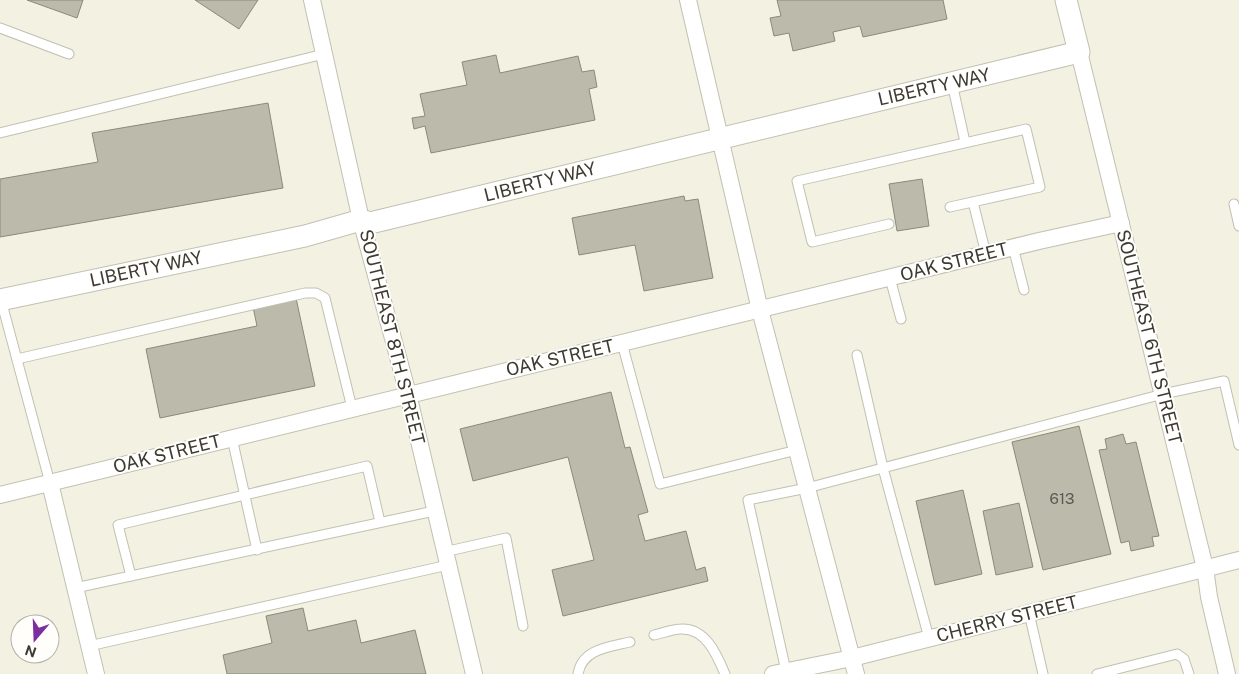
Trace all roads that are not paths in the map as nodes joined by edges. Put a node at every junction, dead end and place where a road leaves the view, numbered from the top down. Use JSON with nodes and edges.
{"nodes":[{"id":1,"x":312,"y":0,"type":"edge"},
{"id":2,"x":688,"y":0,"type":"edge"},
{"id":3,"x":1066,"y":0,"type":"edge"},
{"id":4,"x":0,"y":28,"type":"edge"},
{"id":5,"x":1079,"y":52,"type":"junction"},
{"id":6,"x":69,"y":54,"type":"dead end"},
{"id":7,"x":324,"y":54,"type":"junction"},
{"id":8,"x":952,"y":82,"type":"junction"},
{"id":9,"x":0,"y":133,"type":"edge"},
{"id":10,"x":719,"y":138,"type":"junction"},
{"id":11,"x":965,"y":142,"type":"junction"},
{"id":12,"x":973,"y":202,"type":"junction"},
{"id":13,"x":1234,"y":204,"type":"dead end"},
{"id":14,"x":950,"y":207,"type":"dead end"},
{"id":15,"x":362,"y":220,"type":"junction"},
{"id":16,"x":1121,"y":223,"type":"junction"},
{"id":17,"x":889,"y":224,"type":"dead end"},
{"id":18,"x":1239,"y":226,"type":"edge"},
{"id":19,"x":1013,"y":247,"type":"junction"},
{"id":20,"x":986,"y":254,"type":"junction"},
{"id":21,"x":890,"y":278,"type":"junction"},
{"id":22,"x":1024,"y":290,"type":"dead end"},
{"id":23,"x":1,"y":300,"type":"edge"},
{"id":24,"x":760,"y":310,"type":"junction"},
{"id":25,"x":901,"y":319,"type":"dead end"},
{"id":26,"x":622,"y":343,"type":"junction"},
{"id":27,"x":857,"y":355,"type":"dead end"},
{"id":28,"x":17,"y":360,"type":"junction"},
{"id":29,"x":408,"y":394,"type":"junction"},
{"id":30,"x":1163,"y":394,"type":"junction"},
{"id":31,"x":352,"y":408,"type":"junction"},
{"id":32,"x":232,"y":438,"type":"junction"},
{"id":33,"x":1239,"y":446,"type":"edge"},
{"id":34,"x":797,"y":450,"type":"junction"},
{"id":35,"x":883,"y":468,"type":"junction"},
{"id":36,"x":50,"y":483,"type":"junction"},
{"id":37,"x":807,"y":488,"type":"junction"},
{"id":38,"x":244,"y":494,"type":"junction"},
{"id":39,"x":0,"y":496,"type":"edge"},
{"id":40,"x":434,"y":511,"type":"junction"},
{"id":41,"x":380,"y":522,"type":"junction"},
{"id":42,"x":256,"y":550,"type":"junction"},
{"id":43,"x":446,"y":558,"type":"junction"},
{"id":44,"x":1239,"y":560,"type":"edge"},
{"id":45,"x":1205,"y":568,"type":"junction"},
{"id":46,"x":131,"y":576,"type":"junction"},
{"id":47,"x":75,"y":588,"type":"junction"},
{"id":48,"x":1029,"y":613,"type":"junction"},
{"id":49,"x":523,"y":626,"type":"dead end"},
{"id":50,"x":654,"y":636,"type":"dead end"},
{"id":51,"x":929,"y":638,"type":"junction"},
{"id":52,"x":630,"y":642,"type":"dead end"},
{"id":53,"x":90,"y":646,"type":"junction"},
{"id":54,"x":852,"y":658,"type":"junction"},
{"id":55,"x":780,"y":673,"type":"edge"},
{"id":56,"x":96,"y":674,"type":"edge"},
{"id":57,"x":474,"y":674,"type":"edge"},
{"id":58,"x":578,"y":674,"type":"edge"},
{"id":59,"x":725,"y":674,"type":"edge"},
{"id":60,"x":856,"y":674,"type":"edge"},
{"id":61,"x":1043,"y":674,"type":"edge"},
{"id":62,"x":1097,"y":674,"type":"edge"},
{"id":63,"x":1189,"y":674,"type":"edge"},
{"id":64,"x":1227,"y":674,"type":"edge"}],
"edges":[{"from":1,"to":7,"type":"street","name":"SOUTHEAST 8TH STREET"},
{"from":2,"to":10,"type":"street"},
{"from":3,"to":5,"type":"street","name":"SOUTHEAST 6TH STREET"},
{"from":4,"to":6,"type":"lane"},
{"from":5,"to":8,"type":"street","name":"LIBERTY WAY"},
{"from":5,"to":16,"type":"street","name":"SOUTHEAST 6TH STREET"},
{"from":7,"to":9,"type":"lane"},
{"from":7,"to":15,"type":"street","name":"SOUTHEAST 8TH STREET"},
{"from":8,"to":10,"type":"street","name":"LIBERTY WAY"},
{"from":8,"to":11,"type":"lane"},
{"from":10,"to":15,"type":"street","name":"LIBERTY WAY"},
{"from":10,"to":24,"type":"street"},
{"from":11,"to":12,"type":"lane"},
{"from":11,"to":17,"type":"lane"},
{"from":12,"to":14,"type":"lane"},
{"from":12,"to":20,"type":"lane"},
{"from":13,"to":18,"type":"lane"},
{"from":15,"to":23,"type":"street","name":"LIBERTY WAY"},
{"from":15,"to":29,"type":"street","name":"SOUTHEAST 8TH STREET"},
{"from":16,"to":19,"type":"street","name":"OAK STREET"},
{"from":16,"to":30,"type":"street","name":"SOUTHEAST 6TH STREET"},
{"from":19,"to":20,"type":"street","name":"OAK STREET"},
{"from":19,"to":22,"type":"lane"},
{"from":20,"to":21,"type":"street","name":"OAK STREET"},
{"from":21,"to":24,"type":"street","name":"OAK STREET"},
{"from":21,"to":25,"type":"lane"},
{"from":23,"to":28,"type":"lane"},
{"from":24,"to":26,"type":"street","name":"OAK STREET"},
{"from":24,"to":34,"type":"street"},
{"from":26,"to":29,"type":"street","name":"OAK STREET"},
{"from":26,"to":34,"type":"lane"},
{"from":27,"to":35,"type":"lane"},
{"from":28,"to":31,"type":"lane"},
{"from":28,"to":36,"type":"lane"},
{"from":29,"to":31,"type":"street","name":"OAK STREET"},
{"from":29,"to":40,"type":"street","name":"SOUTHEAST 8TH STREET"},
{"from":30,"to":33,"type":"lane"},
{"from":30,"to":35,"type":"lane"},
{"from":30,"to":45,"type":"street","name":"SOUTHEAST 6TH STREET"},
{"from":31,"to":32,"type":"street","name":"OAK STREET"},
{"from":32,"to":36,"type":"street","name":"OAK STREET"},
{"from":32,"to":38,"type":"lane"},
{"from":34,"to":37,"type":"street"},
{"from":35,"to":37,"type":"lane"},
{"from":35,"to":51,"type":"lane"},
{"from":36,"to":39,"type":"street","name":"OAK STREET"},
{"from":36,"to":47,"type":"street"},
{"from":37,"to":54,"type":"street"},
{"from":37,"to":55,"type":"lane"},
{"from":38,"to":41,"type":"lane"},
{"from":38,"to":42,"type":"lane"},
{"from":38,"to":46,"type":"lane"},
{"from":40,"to":41,"type":"lane"},
{"from":40,"to":43,"type":"street","name":"SOUTHEAST 8TH STREET"},
{"from":41,"to":42,"type":"lane"},
{"from":42,"to":46,"type":"lane"},
{"from":43,"to":49,"type":"lane"},
{"from":43,"to":53,"type":"lane"},
{"from":43,"to":57,"type":"street","name":"SOUTHEAST 8TH STREET"},
{"from":44,"to":45,"type":"street","name":"CHERRY STREET"},
{"from":45,"to":48,"type":"street","name":"CHERRY STREET"},
{"from":45,"to":64,"type":"street","name":"SOUTHEAST 6TH STREET"},
{"from":46,"to":47,"type":"lane"},
{"from":47,"to":53,"type":"street"},
{"from":48,"to":51,"type":"street","name":"CHERRY STREET"},
{"from":48,"to":61,"type":"lane"},
{"from":50,"to":59,"type":"lane"},
{"from":51,"to":54,"type":"street","name":"CHERRY STREET"},
{"from":52,"to":58,"type":"lane"},
{"from":53,"to":56,"type":"street"},
{"from":54,"to":55,"type":"street","name":"CHERRY STREET"},
{"from":54,"to":60,"type":"street"},
{"from":62,"to":63,"type":"lane"}]}
